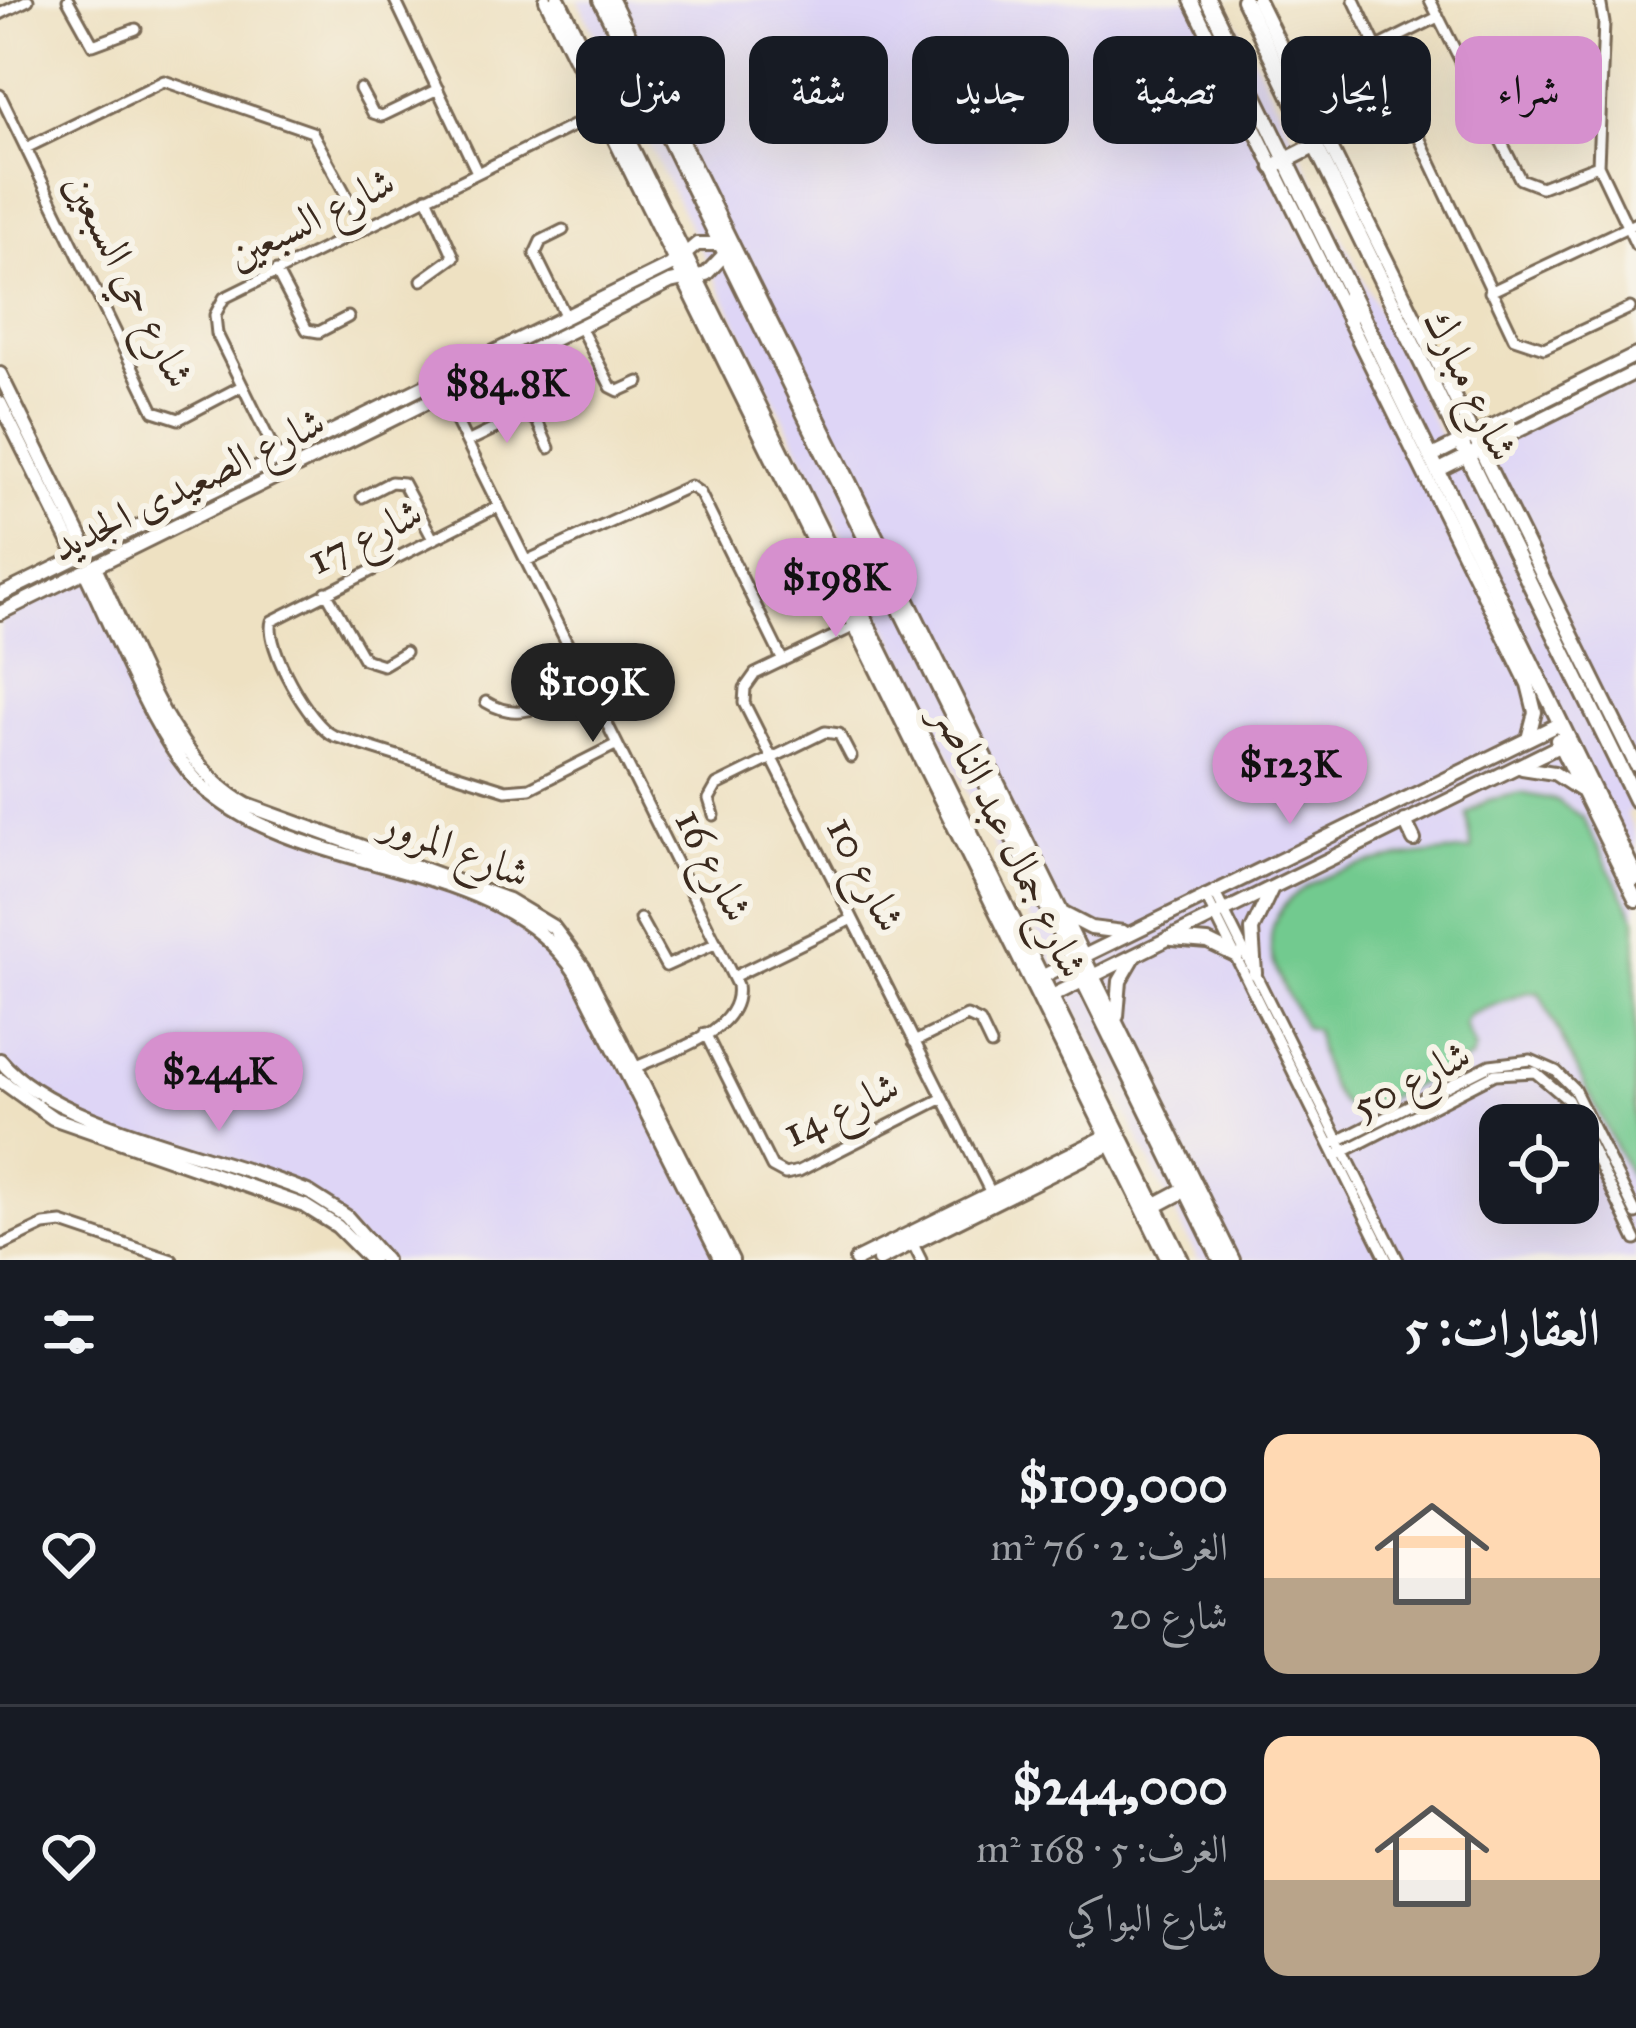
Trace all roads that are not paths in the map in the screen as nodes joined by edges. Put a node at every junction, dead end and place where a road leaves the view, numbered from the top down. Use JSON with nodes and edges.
{"nodes":[{"id":1,"x":28,"y":0,"type":"edge"},
{"id":2,"x":68,"y":0,"type":"edge"},
{"id":3,"x":394,"y":0,"type":"edge"},
{"id":4,"x":546,"y":0,"type":"edge"},
{"id":5,"x":558,"y":0,"type":"edge"},
{"id":6,"x":601,"y":0,"type":"edge"},
{"id":7,"x":612,"y":0,"type":"edge"},
{"id":8,"x":1191,"y":0,"type":"edge"},
{"id":9,"x":1208,"y":0,"type":"edge"},
{"id":10,"x":1244,"y":0,"type":"edge"},
{"id":11,"x":1258,"y":0,"type":"edge"},
{"id":12,"x":1354,"y":0,"type":"edge"},
{"id":13,"x":1430,"y":0,"type":"edge"},
{"id":14,"x":1600,"y":0,"type":"edge"},
{"id":15,"x":0,"y":14,"type":"edge"},
{"id":16,"x":1438,"y":16,"type":"junction"},
{"id":17,"x":136,"y":29,"type":"dead end"},
{"id":18,"x":1205,"y":30,"type":"junction"},
{"id":19,"x":624,"y":36,"type":"joint"},
{"id":20,"x":1217,"y":36,"type":"edge"},
{"id":21,"x":1226,"y":36,"type":"edge"},
{"id":22,"x":1370,"y":36,"type":"edge"},
{"id":23,"x":1399,"y":36,"type":"edge"},
{"id":24,"x":576,"y":48,"type":"edge"},
{"id":25,"x":576,"y":49,"type":"edge"},
{"id":26,"x":360,"y":89,"type":"dead end"},
{"id":27,"x":438,"y":89,"type":"junction"},
{"id":28,"x":0,"y":95,"type":"edge"},
{"id":29,"x":1257,"y":109,"type":"edge"},
{"id":30,"x":576,"y":124,"type":"edge"},
{"id":31,"x":621,"y":144,"type":"edge"},
{"id":32,"x":623,"y":144,"type":"edge"},
{"id":33,"x":674,"y":144,"type":"edge"},
{"id":34,"x":677,"y":144,"type":"edge"},
{"id":35,"x":1421,"y":144,"type":"edge"},
{"id":36,"x":1316,"y":145,"type":"junction"},
{"id":37,"x":26,"y":148,"type":"junction"},
{"id":38,"x":632,"y":162,"type":"junction"},
{"id":39,"x":1280,"y":164,"type":"junction"},
{"id":40,"x":1598,"y":165,"type":"junction"},
{"id":41,"x":477,"y":172,"type":"junction"},
{"id":42,"x":427,"y":197,"type":"junction"},
{"id":43,"x":1632,"y":225,"type":"edge"},
{"id":44,"x":364,"y":228,"type":"junction"},
{"id":45,"x":563,"y":230,"type":"dead end"},
{"id":46,"x":1636,"y":245,"type":"edge"},
{"id":47,"x":722,"y":249,"type":"junction"},
{"id":48,"x":680,"y":260,"type":"junction"},
{"id":49,"x":277,"y":271,"type":"junction"},
{"id":50,"x":690,"y":279,"type":"junction"},
{"id":51,"x":422,"y":280,"type":"dead end"},
{"id":52,"x":1350,"y":288,"type":"junction"},
{"id":53,"x":1490,"y":292,"type":"junction"},
{"id":54,"x":1630,"y":308,"type":"dead end"},
{"id":55,"x":348,"y":317,"type":"dead end"},
{"id":56,"x":566,"y":317,"type":"junction"},
{"id":57,"x":1349,"y":320,"type":"junction"},
{"id":58,"x":580,"y":327,"type":"junction"},
{"id":59,"x":1636,"y":355,"type":"edge"},
{"id":60,"x":790,"y":372,"type":"junction"},
{"id":61,"x":1636,"y":372,"type":"edge"},
{"id":62,"x":0,"y":374,"type":"edge"},
{"id":63,"x":436,"y":380,"type":"junction"},
{"id":64,"x":639,"y":382,"type":"dead end"},
{"id":65,"x":242,"y":386,"type":"junction"},
{"id":66,"x":443,"y":394,"type":"junction"},
{"id":67,"x":4,"y":404,"type":"edge"},
{"id":68,"x":467,"y":442,"type":"junction"},
{"id":69,"x":1471,"y":445,"type":"junction"},
{"id":70,"x":549,"y":448,"type":"dead end"},
{"id":71,"x":278,"y":458,"type":"junction"},
{"id":72,"x":1436,"y":463,"type":"junction"},
{"id":73,"x":285,"y":473,"type":"junction"},
{"id":74,"x":362,"y":497,"type":"dead end"},
{"id":75,"x":499,"y":506,"type":"junction"},
{"id":76,"x":433,"y":539,"type":"junction"},
{"id":77,"x":83,"y":554,"type":"junction"},
{"id":78,"x":526,"y":561,"type":"junction"},
{"id":79,"x":90,"y":569,"type":"junction"},
{"id":80,"x":15,"y":587,"type":"junction"},
{"id":81,"x":326,"y":592,"type":"junction"},
{"id":82,"x":0,"y":595,"type":"edge"},
{"id":83,"x":22,"y":602,"type":"junction"},
{"id":84,"x":1491,"y":604,"type":"junction"},
{"id":85,"x":0,"y":614,"type":"edge"},
{"id":86,"x":1511,"y":615,"type":"junction"},
{"id":87,"x":855,"y":626,"type":"junction"},
{"id":88,"x":405,"y":652,"type":"dead end"},
{"id":89,"x":783,"y":661,"type":"junction"},
{"id":90,"x":587,"y":682,"type":"junction"},
{"id":91,"x":486,"y":702,"type":"dead end"},
{"id":92,"x":1556,"y":726,"type":"junction"},
{"id":93,"x":968,"y":732,"type":"junction"},
{"id":94,"x":1528,"y":739,"type":"junction"},
{"id":95,"x":1564,"y":743,"type":"junction"},
{"id":96,"x":617,"y":744,"type":"junction"},
{"id":97,"x":770,"y":758,"type":"junction"},
{"id":98,"x":851,"y":758,"type":"dead end"},
{"id":99,"x":1636,"y":765,"type":"edge"},
{"id":100,"x":1515,"y":768,"type":"junction"},
{"id":101,"x":1429,"y":786,"type":"junction"},
{"id":102,"x":1586,"y":796,"type":"junction"},
{"id":103,"x":1636,"y":800,"type":"edge"},
{"id":104,"x":1438,"y":805,"type":"junction"},
{"id":105,"x":714,"y":815,"type":"dead end"},
{"id":106,"x":1405,"y":821,"type":"junction"},
{"id":107,"x":1414,"y":840,"type":"dead end"},
{"id":108,"x":1636,"y":878,"type":"edge"},
{"id":109,"x":1278,"y":883,"type":"junction"},
{"id":110,"x":1209,"y":893,"type":"junction"},
{"id":111,"x":1636,"y":900,"type":"edge"},
{"id":112,"x":1219,"y":912,"type":"junction"},
{"id":113,"x":1064,"y":914,"type":"junction"},
{"id":114,"x":640,"y":919,"type":"dead end"},
{"id":115,"x":852,"y":919,"type":"junction"},
{"id":116,"x":1130,"y":931,"type":"junction"},
{"id":117,"x":1165,"y":940,"type":"junction"},
{"id":118,"x":717,"y":944,"type":"junction"},
{"id":119,"x":1139,"y":952,"type":"junction"},
{"id":120,"x":1237,"y":956,"type":"junction"},
{"id":121,"x":1078,"y":958,"type":"junction"},
{"id":122,"x":1251,"y":975,"type":"junction"},
{"id":123,"x":733,"y":976,"type":"junction"},
{"id":124,"x":1088,"y":977,"type":"junction"},
{"id":125,"x":1036,"y":980,"type":"junction"},
{"id":126,"x":1052,"y":996,"type":"junction"},
{"id":127,"x":1121,"y":1029,"type":"junction"},
{"id":128,"x":705,"y":1033,"type":"junction"},
{"id":129,"x":914,"y":1042,"type":"junction"},
{"id":130,"x":991,"y":1045,"type":"dead end"},
{"id":131,"x":0,"y":1060,"type":"edge"},
{"id":132,"x":631,"y":1070,"type":"junction"},
{"id":133,"x":0,"y":1080,"type":"edge"},
{"id":134,"x":1144,"y":1092,"type":"junction"},
{"id":135,"x":943,"y":1098,"type":"junction"},
{"id":136,"x":1114,"y":1137,"type":"junction"},
{"id":137,"x":1337,"y":1148,"type":"junction"},
{"id":138,"x":1614,"y":1183,"type":"junction"},
{"id":139,"x":1186,"y":1189,"type":"junction"},
{"id":140,"x":1631,"y":1191,"type":"edge"},
{"id":141,"x":993,"y":1198,"type":"junction"},
{"id":142,"x":1154,"y":1206,"type":"junction"},
{"id":143,"x":1636,"y":1214,"type":"edge"},
{"id":144,"x":910,"y":1239,"type":"junction"},
{"id":145,"x":1636,"y":1240,"type":"edge"},
{"id":146,"x":0,"y":1246,"type":"edge"},
{"id":147,"x":172,"y":1260,"type":"edge"},
{"id":148,"x":371,"y":1260,"type":"edge"},
{"id":149,"x":385,"y":1260,"type":"edge"},
{"id":150,"x":721,"y":1260,"type":"edge"},
{"id":151,"x":732,"y":1260,"type":"edge"},
{"id":152,"x":856,"y":1260,"type":"edge"},
{"id":153,"x":879,"y":1260,"type":"edge"},
{"id":154,"x":921,"y":1260,"type":"edge"},
{"id":155,"x":1168,"y":1260,"type":"edge"},
{"id":156,"x":1180,"y":1260,"type":"edge"},
{"id":157,"x":1221,"y":1260,"type":"edge"},
{"id":158,"x":1233,"y":1260,"type":"edge"},
{"id":159,"x":1387,"y":1260,"type":"edge"},
{"id":160,"x":1398,"y":1260,"type":"edge"}],
"edges":[{"from":1,"to":15,"type":"street"},
{"from":2,"to":17,"type":"street"},
{"from":3,"to":27,"type":"street"},
{"from":4,"to":25,"type":"main road"},
{"from":5,"to":24,"type":"main road","name":"شارع جمال عبد الناصر"},
{"from":6,"to":19,"type":"main road","name":"شارع جمال عبد الناصر"},
{"from":7,"to":19,"type":"main road"},
{"from":8,"to":18,"type":"main road"},
{"from":9,"to":21,"type":"main road","name":"شارع مبارك"},
{"from":10,"to":36,"type":"main road","name":"شارع مبارك"},
{"from":11,"to":69,"type":"main road"},
{"from":12,"to":22,"type":"street"},
{"from":13,"to":16,"type":"street"},
{"from":14,"to":40,"type":"street"},
{"from":16,"to":23,"type":"street"},
{"from":16,"to":40,"type":"street"},
{"from":18,"to":20,"type":"main road"},
{"from":18,"to":39,"type":"main road"},
{"from":26,"to":27,"type":"street"},
{"from":27,"to":41,"type":"street"},
{"from":28,"to":37,"type":"street","name":"شارع حي السبعين"},
{"from":29,"to":39,"type":"main road","name":"شارع مبارك"},
{"from":30,"to":41,"type":"street","name":"شارع السبعين"},
{"from":31,"to":38,"type":"main road"},
{"from":32,"to":38,"type":"main road","name":"شارع جمال عبد الناصر"},
{"from":33,"to":47,"type":"main road","name":"شارع جمال عبد الناصر"},
{"from":34,"to":60,"type":"main road"},
{"from":35,"to":53,"type":"street"},
{"from":36,"to":39,"type":"main road"},
{"from":36,"to":69,"type":"main road","name":"شارع مبارك"},
{"from":37,"to":44,"type":"street"},
{"from":37,"to":65,"type":"street","name":"شارع حي السبعين"},
{"from":38,"to":48,"type":"main road","name":"شارع جمال عبد الناصر"},
{"from":39,"to":52,"type":"main road","name":"شارع مبارك"},
{"from":39,"to":57,"type":"main road"},
{"from":40,"to":43,"type":"street"},
{"from":41,"to":42,"type":"street","name":"شارع السبعين"},
{"from":42,"to":44,"type":"street","name":"شارع السبعين"},
{"from":42,"to":51,"type":"street"},
{"from":43,"to":46,"type":"street"},
{"from":43,"to":53,"type":"street"},
{"from":44,"to":49,"type":"street","name":"شارع السبعين"},
{"from":45,"to":56,"type":"street"},
{"from":47,"to":48,"type":"main road","name":"شارع الصعيدى الجديد"},
{"from":47,"to":50,"type":"main road","name":"شارع الصعيدى الجديد"},
{"from":47,"to":60,"type":"main road","name":"شارع جمال عبد الناصر"},
{"from":48,"to":50,"type":"main road","name":"شارع جمال عبد الناصر"},
{"from":48,"to":56,"type":"main road","name":"شارع الصعيدى الجديد"},
{"from":49,"to":55,"type":"street"},
{"from":49,"to":65,"type":"street","name":"شارع السبعين"},
{"from":50,"to":58,"type":"main road","name":"شارع الصعيدى الجديد"},
{"from":50,"to":87,"type":"main road"},
{"from":50,"to":125,"type":"main road","name":"شارع جمال عبد الناصر"},
{"from":52,"to":57,"type":"main road"},
{"from":52,"to":72,"type":"main road","name":"شارع مبارك"},
{"from":53,"to":54,"type":"street"},
{"from":56,"to":63,"type":"main road","name":"شارع الصعيدى الجديد"},
{"from":57,"to":84,"type":"main road"},
{"from":58,"to":64,"type":"street"},
{"from":58,"to":66,"type":"main road","name":"شارع الصعيدى الجديد"},
{"from":59,"to":69,"type":"main road"},
{"from":60,"to":93,"type":"main road","name":"شارع جمال عبد الناصر"},
{"from":61,"to":69,"type":"main road"},
{"from":62,"to":67,"type":"main road"},
{"from":63,"to":66,"type":"street","name":"شارع 16"},
{"from":63,"to":71,"type":"main road","name":"شارع الصعيدى الجديد"},
{"from":65,"to":71,"type":"street","name":"شارع السبعين"},
{"from":66,"to":68,"type":"street","name":"شارع 16"},
{"from":66,"to":73,"type":"main road","name":"شارع الصعيدى الجديد"},
{"from":67,"to":77,"type":"main road"},
{"from":68,"to":70,"type":"street"},
{"from":68,"to":75,"type":"street","name":"شارع 16"},
{"from":69,"to":72,"type":"main road"},
{"from":69,"to":99,"type":"main road"},
{"from":69,"to":103,"type":"main road","name":"شارع مبارك"},
{"from":71,"to":73,"type":"street","name":"شارع السبعين"},
{"from":71,"to":77,"type":"main road","name":"شارع الصعيدى الجديد"},
{"from":72,"to":86,"type":"main road","name":"شارع مبارك"},
{"from":73,"to":79,"type":"main road","name":"شارع الصعيدى الجديد"},
{"from":74,"to":76,"type":"street"},
{"from":75,"to":76,"type":"street","name":"شارع 17"},
{"from":75,"to":78,"type":"street","name":"شارع 16"},
{"from":76,"to":81,"type":"street","name":"شارع 17"},
{"from":77,"to":80,"type":"main road","name":"شارع الصعيدى الجديد"},
{"from":78,"to":89,"type":"street"},
{"from":78,"to":90,"type":"street","name":"شارع 16"},
{"from":79,"to":83,"type":"main road","name":"شارع الصعيدى الجديد"},
{"from":79,"to":132,"type":"main road","name":"شارع المرور"},
{"from":80,"to":82,"type":"main road","name":"شارع الصعيدى الجديد"},
{"from":80,"to":83,"type":"main road"},
{"from":81,"to":88,"type":"street"},
{"from":81,"to":96,"type":"street","name":"شارع 17"},
{"from":83,"to":85,"type":"main road","name":"شارع الصعيدى الجديد"},
{"from":84,"to":86,"type":"main road"},
{"from":84,"to":94,"type":"main road"},
{"from":86,"to":92,"type":"main road","name":"شارع مبارك"},
{"from":87,"to":89,"type":"street","name":"شارع 10"},
{"from":87,"to":125,"type":"main road"},
{"from":89,"to":97,"type":"street","name":"شارع 10"},
{"from":90,"to":91,"type":"street"},
{"from":90,"to":96,"type":"street","name":"شارع 16"},
{"from":92,"to":94,"type":"main road"},
{"from":92,"to":95,"type":"main road","name":"شارع مبارك"},
{"from":93,"to":113,"type":"main road"},
{"from":93,"to":121,"type":"main road","name":"شارع جمال عبد الناصر"},
{"from":94,"to":101,"type":"main road"},
{"from":95,"to":100,"type":"main road"},
{"from":95,"to":102,"type":"main road"},
{"from":95,"to":108,"type":"main road","name":"شارع مبارك"},
{"from":96,"to":118,"type":"street","name":"شارع 16"},
{"from":97,"to":98,"type":"street"},
{"from":97,"to":105,"type":"street"},
{"from":97,"to":115,"type":"street","name":"شارع 10"},
{"from":100,"to":102,"type":"main road"},
{"from":100,"to":104,"type":"main road"},
{"from":101,"to":104,"type":"main road"},
{"from":101,"to":110,"type":"main road"},
{"from":102,"to":111,"type":"main road"},
{"from":104,"to":106,"type":"main road"},
{"from":106,"to":107,"type":"main road"},
{"from":106,"to":109,"type":"main road"},
{"from":109,"to":112,"type":"main road"},
{"from":109,"to":122,"type":"main road"},
{"from":110,"to":112,"type":"street"},
{"from":110,"to":116,"type":"main road"},
{"from":112,"to":117,"type":"main road"},
{"from":112,"to":120,"type":"street"},
{"from":112,"to":122,"type":"street"},
{"from":113,"to":116,"type":"main road"},
{"from":113,"to":121,"type":"main road"},
{"from":114,"to":118,"type":"street"},
{"from":115,"to":123,"type":"street"},
{"from":115,"to":129,"type":"street","name":"شارع 10"},
{"from":116,"to":121,"type":"main road"},
{"from":117,"to":119,"type":"main road"},
{"from":117,"to":120,"type":"main road"},
{"from":118,"to":123,"type":"street","name":"شارع 16"},
{"from":119,"to":124,"type":"main road"},
{"from":119,"to":127,"type":"main road"},
{"from":120,"to":122,"type":"street"},
{"from":121,"to":124,"type":"main road","name":"شارع جمال عبد الناصر"},
{"from":121,"to":125,"type":"main road"},
{"from":122,"to":137,"type":"street"},
{"from":123,"to":128,"type":"street","name":"شارع 16"},
{"from":124,"to":126,"type":"main road"},
{"from":124,"to":127,"type":"main road"},
{"from":124,"to":134,"type":"main road","name":"شارع جمال عبد الناصر"},
{"from":125,"to":126,"type":"main road","name":"شارع جمال عبد الناصر"},
{"from":125,"to":136,"type":"main road"},
{"from":126,"to":136,"type":"main road","name":"شارع جمال عبد الناصر"},
{"from":127,"to":134,"type":"main road"},
{"from":128,"to":132,"type":"street"},
{"from":128,"to":135,"type":"street","name":"شارع 14"},
{"from":129,"to":130,"type":"street"},
{"from":129,"to":135,"type":"street","name":"شارع 10"},
{"from":131,"to":149,"type":"main road"},
{"from":132,"to":150,"type":"main road","name":"شارع المرور"},
{"from":132,"to":151,"type":"main road","name":"شارع المرور"},
{"from":133,"to":148,"type":"main road"},
{"from":134,"to":139,"type":"main road","name":"شارع جمال عبد الناصر"},
{"from":134,"to":158,"type":"main road"},
{"from":135,"to":141,"type":"street","name":"شارع 10"},
{"from":136,"to":141,"type":"main road"},
{"from":136,"to":142,"type":"main road","name":"شارع جمال عبد الناصر"},
{"from":136,"to":155,"type":"main road"},
{"from":137,"to":138,"type":"street","name":"شارع 50"},
{"from":137,"to":159,"type":"street"},
{"from":137,"to":160,"type":"street"},
{"from":138,"to":140,"type":"street","name":"شارع 50"},
{"from":138,"to":145,"type":"street","name":"شارع 50"},
{"from":139,"to":142,"type":"main road"},
{"from":139,"to":157,"type":"main road","name":"شارع جمال عبد الناصر"},
{"from":140,"to":143,"type":"street","name":"شارع 50"},
{"from":141,"to":144,"type":"main road"},
{"from":142,"to":156,"type":"main road","name":"شارع جمال عبد الناصر"},
{"from":144,"to":152,"type":"main road"},
{"from":144,"to":153,"type":"main road"},
{"from":144,"to":154,"type":"street"},
{"from":146,"to":147,"type":"street"}]}
